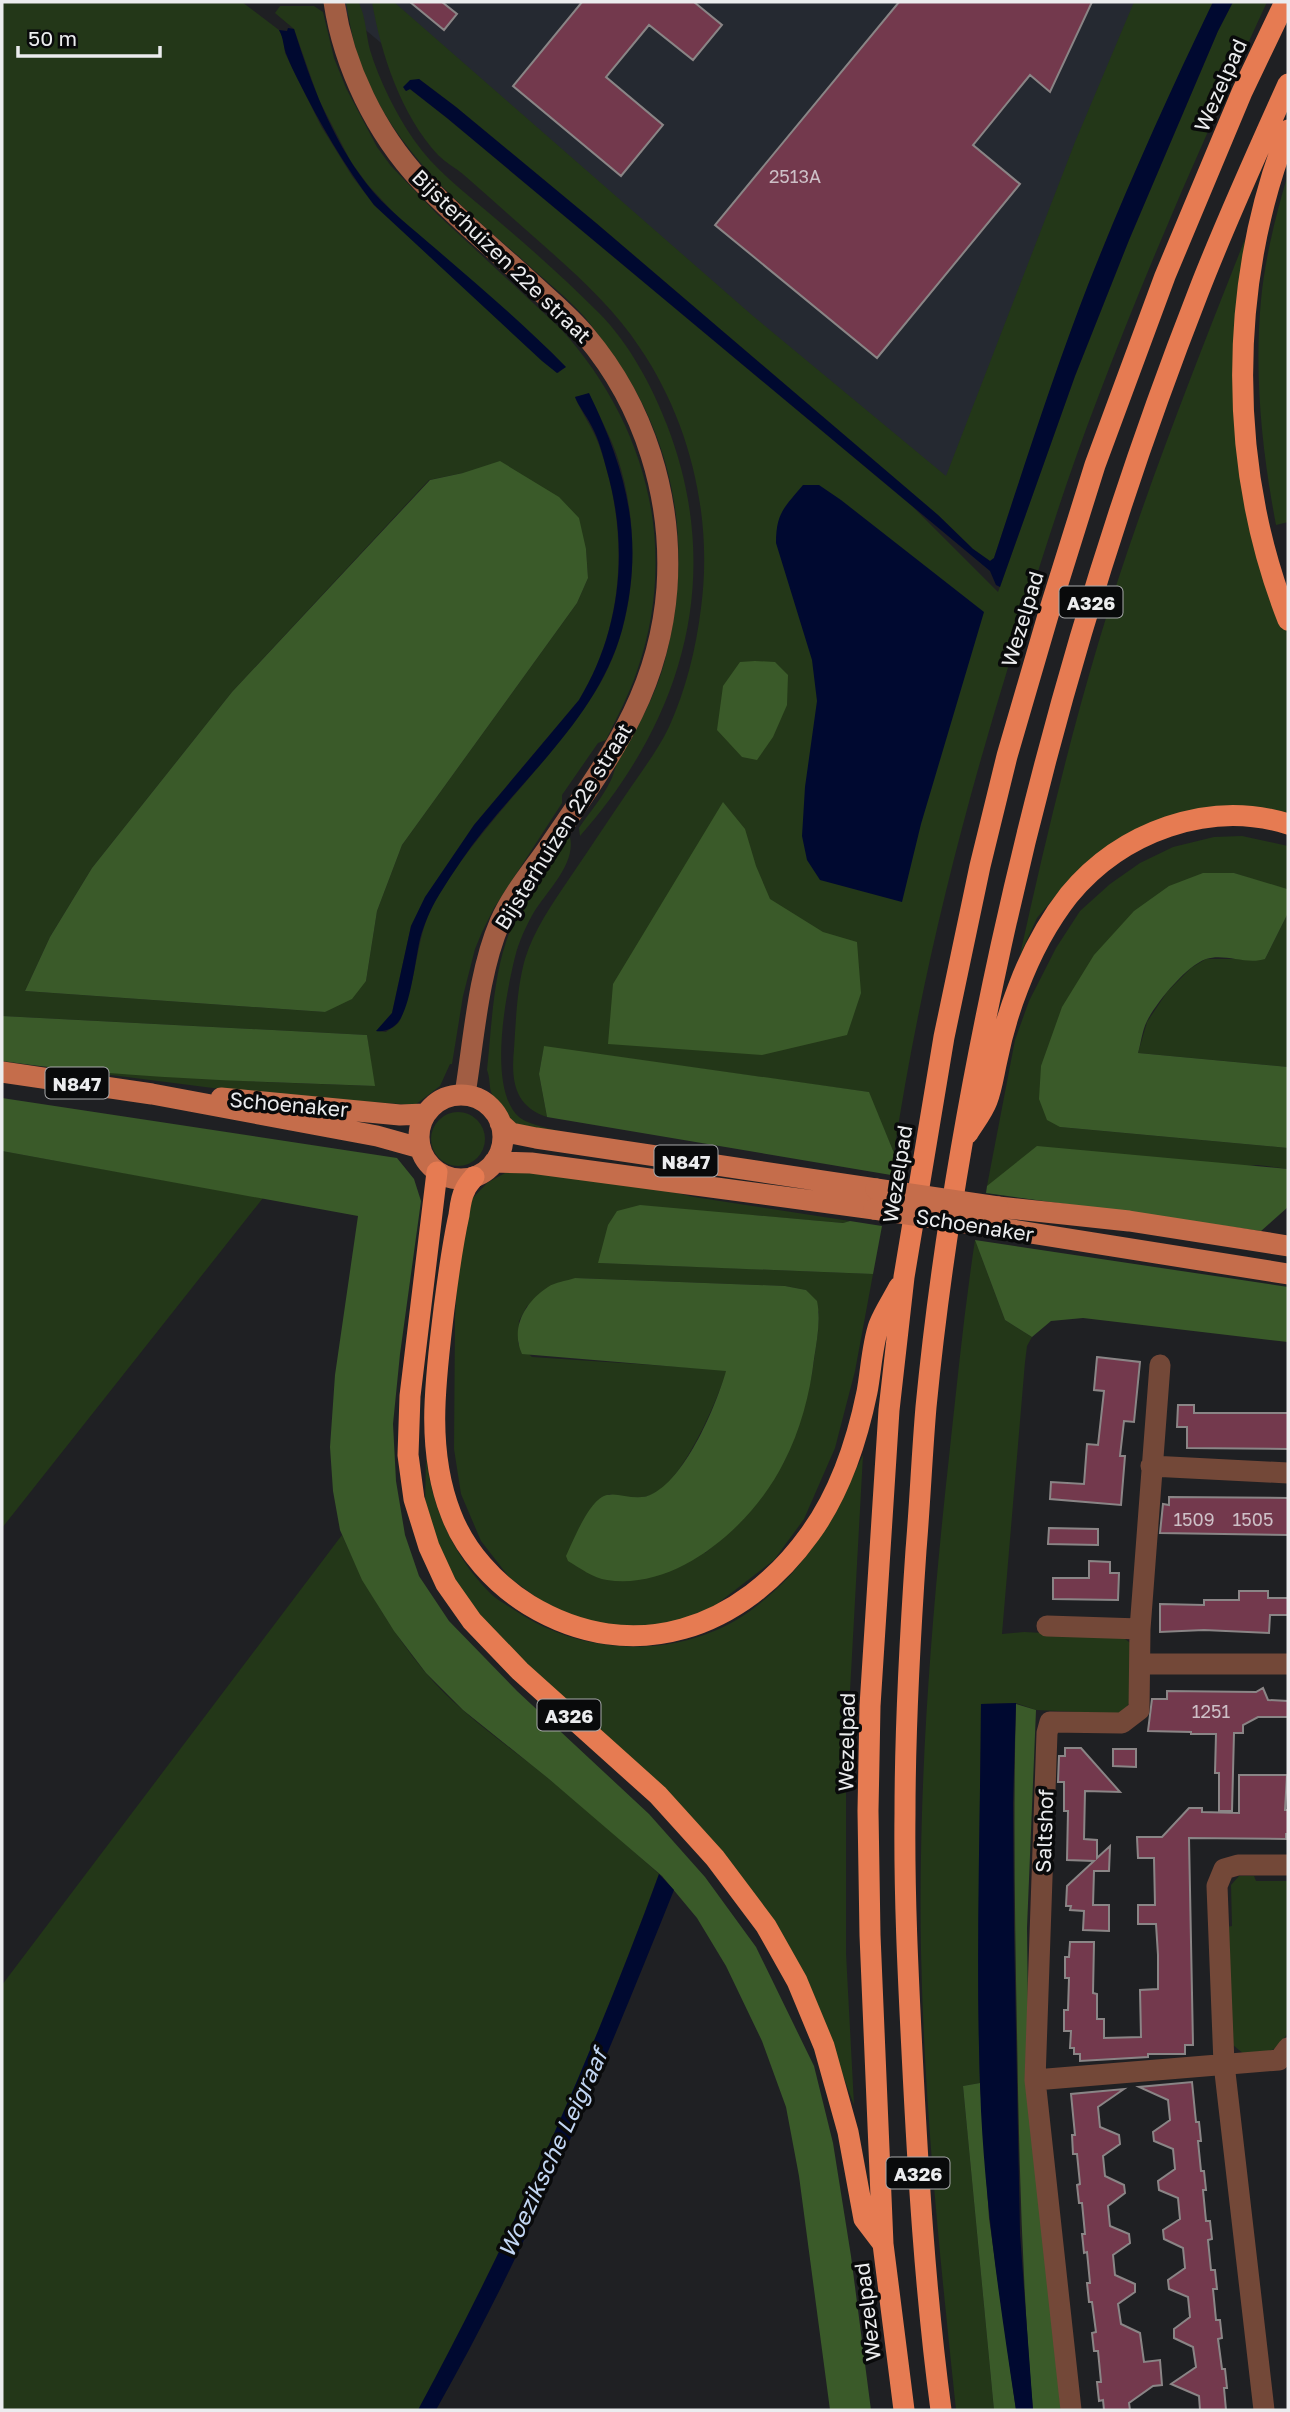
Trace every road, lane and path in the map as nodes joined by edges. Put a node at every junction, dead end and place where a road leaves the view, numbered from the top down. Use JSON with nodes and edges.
{"nodes":[{"id":1,"x":334,"y":2,"type":"edge"},
{"id":2,"x":1285,"y":2,"type":"edge"},
{"id":3,"x":1288,"y":84,"type":"edge"},
{"id":4,"x":1288,"y":130,"type":"edge"},
{"id":5,"x":1288,"y":620,"type":"edge"},
{"id":6,"x":1288,"y":824,"type":"edge"},
{"id":7,"x":2,"y":1072,"type":"edge"},
{"id":8,"x":152,"y":1094,"type":"junction"},
{"id":9,"x":465,"y":1094,"type":"junction"},
{"id":10,"x":425,"y":1114,"type":"junction"},
{"id":11,"x":500,"y":1123,"type":"junction"},
{"id":12,"x":963,"y":1140,"type":"junction"},
{"id":13,"x":420,"y":1148,"type":"junction"},
{"id":14,"x":494,"y":1162,"type":"junction"},
{"id":15,"x":437,"y":1172,"type":"junction"},
{"id":16,"x":474,"y":1177,"type":"junction"},
{"id":17,"x":875,"y":1199,"type":"junction"},
{"id":18,"x":996,"y":1217,"type":"junction"},
{"id":19,"x":1288,"y":1246,"type":"edge"},
{"id":20,"x":1288,"y":1274,"type":"edge"},
{"id":21,"x":904,"y":1277,"type":"junction"},
{"id":22,"x":1160,"y":1365,"type":"dead end"},
{"id":23,"x":1150,"y":1466,"type":"junction"},
{"id":24,"x":1288,"y":1472,"type":"edge"},
{"id":25,"x":1047,"y":1626,"type":"dead end"},
{"id":26,"x":1140,"y":1629,"type":"junction"},
{"id":27,"x":1140,"y":1664,"type":"junction"},
{"id":28,"x":1288,"y":1664,"type":"edge"},
{"id":29,"x":1288,"y":1866,"type":"edge"},
{"id":30,"x":1288,"y":2048,"type":"edge"},
{"id":31,"x":1224,"y":2064,"type":"junction"},
{"id":32,"x":1035,"y":2080,"type":"junction"},
{"id":33,"x":883,"y":2244,"type":"junction"},
{"id":34,"x":904,"y":2410,"type":"edge"},
{"id":35,"x":941,"y":2410,"type":"edge"},
{"id":36,"x":1070,"y":2410,"type":"edge"},
{"id":37,"x":1264,"y":2410,"type":"edge"}],
"edges":[{"from":1,"to":9,"type":"main road","name":"Bijsterhuizen 22e straat"},
{"from":2,"to":21,"type":"highway","name":"Wezelpad","number":"A326"},
{"from":3,"to":12,"type":"highway","number":"A326"},
{"from":4,"to":5,"type":"highway"},
{"from":6,"to":12,"type":"highway","number":"A326"},
{"from":7,"to":8,"type":"main road","name":"Schoenaker","number":"N847"},
{"from":8,"to":10,"type":"main road","name":"Schoenaker","number":"N847"},
{"from":8,"to":13,"type":"main road","name":"Schoenaker","number":"N847"},
{"from":9,"to":10,"type":"main road"},
{"from":9,"to":11,"type":"main road","number":"N847"},
{"from":10,"to":13,"type":"main road"},
{"from":11,"to":14,"type":"main road"},
{"from":11,"to":17,"type":"main road","name":"Schoenaker","number":"N847"},
{"from":12,"to":35,"type":"highway","number":"A326"},
{"from":13,"to":15,"type":"main road"},
{"from":14,"to":16,"type":"main road"},
{"from":14,"to":17,"type":"main road","name":"Schoenaker","number":"N847"},
{"from":15,"to":16,"type":"main road"},
{"from":15,"to":33,"type":"highway","number":"A326"},
{"from":16,"to":21,"type":"highway","number":"A326"},
{"from":17,"to":18,"type":"main road","name":"Schoenaker","number":"N847","bridge":true},
{"from":18,"to":19,"type":"main road","name":"Schoenaker","number":"N847"},
{"from":18,"to":20,"type":"main road","name":"Schoenaker","number":"N847"},
{"from":21,"to":33,"type":"highway","name":"Wezelpad","number":"A326"},
{"from":22,"to":23,"type":"street","name":"Saltshof"},
{"from":23,"to":24,"type":"street"},
{"from":23,"to":26,"type":"street","name":"Saltshof"},
{"from":25,"to":26,"type":"street"},
{"from":26,"to":27,"type":"street","name":"Saltshof"},
{"from":27,"to":28,"type":"street"},
{"from":27,"to":32,"type":"street","name":"Saltshof"},
{"from":29,"to":31,"type":"street"},
{"from":30,"to":31,"type":"street"},
{"from":31,"to":32,"type":"street"},
{"from":31,"to":37,"type":"street"},
{"from":32,"to":36,"type":"street","name":"Saltshof"},
{"from":33,"to":34,"type":"highway","name":"Wezelpad","number":"A326"}]}
